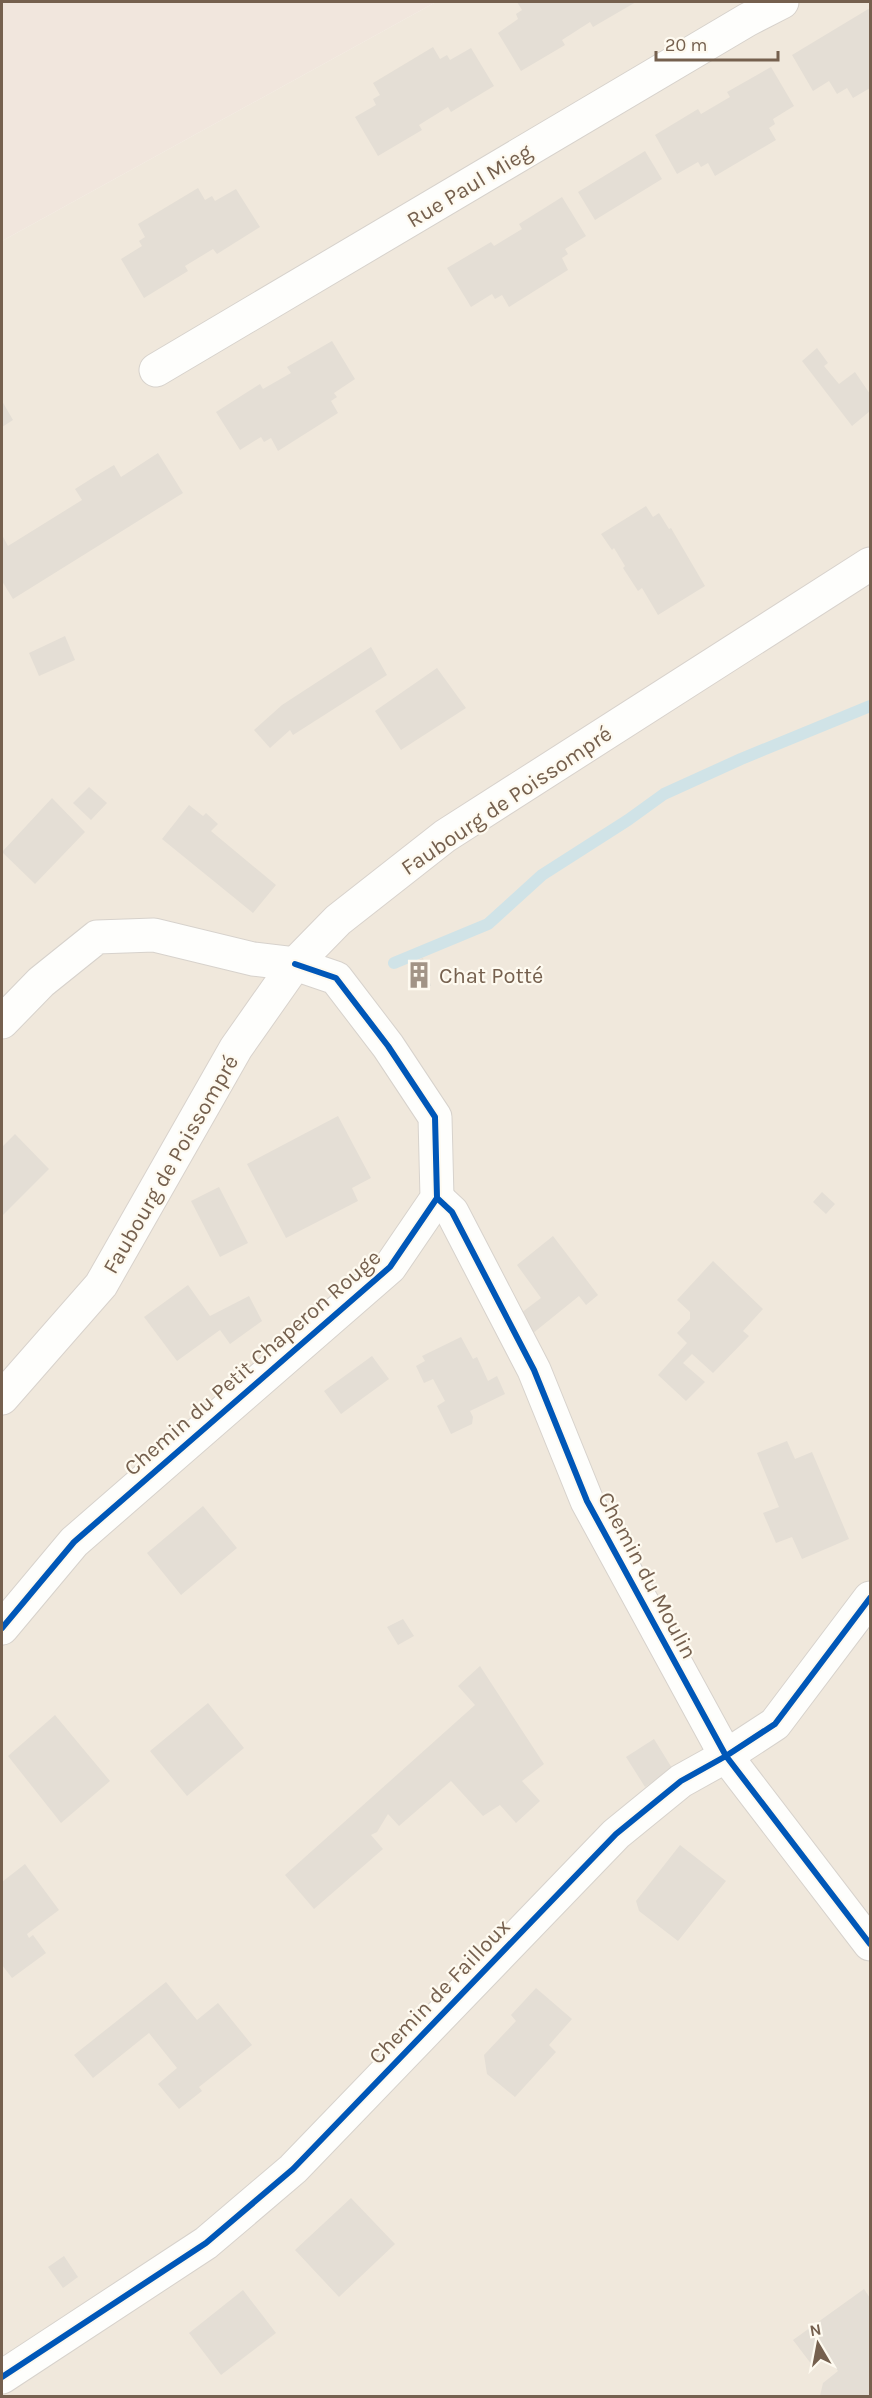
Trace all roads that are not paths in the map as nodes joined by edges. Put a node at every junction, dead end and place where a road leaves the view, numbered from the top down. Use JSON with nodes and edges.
{"nodes":[{"id":1,"x":782,"y":2,"type":"edge"},
{"id":2,"x":156,"y":370,"type":"dead end"},
{"id":3,"x":870,"y":564,"type":"edge"},
{"id":4,"x":295,"y":964,"type":"junction"},
{"id":5,"x":2,"y":1022,"type":"edge"},
{"id":6,"x":437,"y":1198,"type":"junction"},
{"id":7,"x":2,"y":1398,"type":"edge"},
{"id":8,"x":870,"y":1598,"type":"edge"},
{"id":9,"x":2,"y":1628,"type":"edge"},
{"id":10,"x":726,"y":1756,"type":"junction"},
{"id":11,"x":870,"y":1944,"type":"edge"},
{"id":12,"x":2,"y":2377,"type":"edge"}],
"edges":[{"from":1,"to":2,"type":"street","name":"Rue Paul Mieg"},
{"from":3,"to":4,"type":"street","name":"Faubourg de Poissompré"},
{"from":4,"to":5,"type":"street"},
{"from":4,"to":6,"type":"street"},
{"from":4,"to":7,"type":"street","name":"Faubourg de Poissompré"},
{"from":6,"to":9,"type":"street","name":"Chemin du Petit Chaperon Rouge"},
{"from":6,"to":10,"type":"street","name":"Chemin du Moulin"},
{"from":8,"to":10,"type":"street","name":"Chemin de Failloux"},
{"from":10,"to":11,"type":"street","name":"Chemin du Moulin"},
{"from":10,"to":12,"type":"street","name":"Chemin de Failloux"}]}
